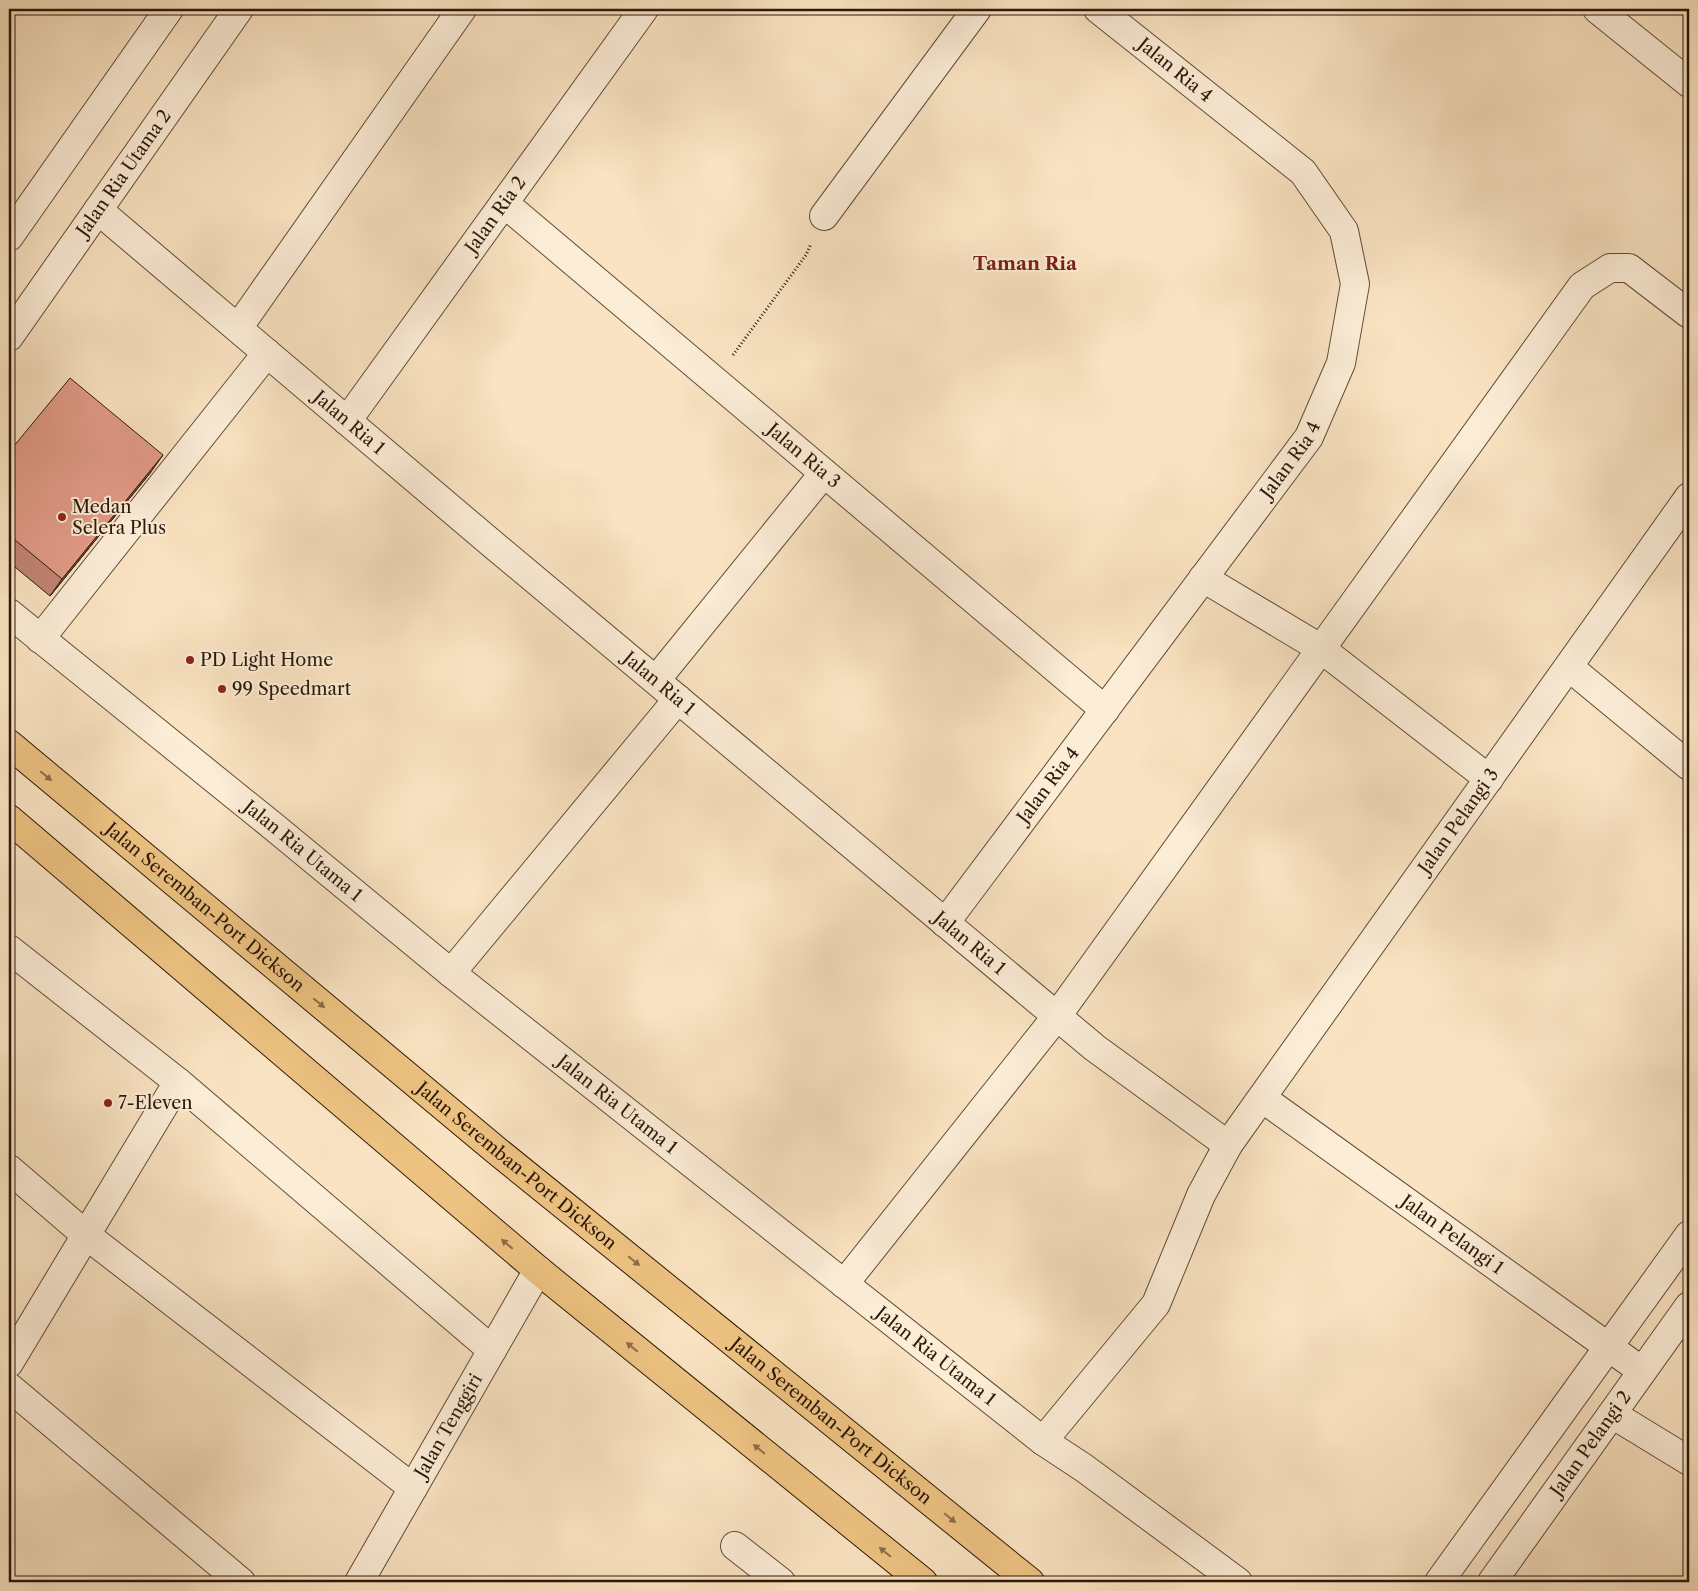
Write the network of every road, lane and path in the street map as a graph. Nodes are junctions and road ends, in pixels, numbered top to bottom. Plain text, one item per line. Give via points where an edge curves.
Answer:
1 (169, 9) edge
2 (239, 9) edge
3 (462, 9) edge
4 (644, 9) edge
5 (977, 9) edge
6 (1098, 9) edge
7 (1597, 9) edge
8 (1689, 83) edge
9 (504, 204) junction
10 (98, 210) junction
11 (824, 216) joint
12 (9, 238) edge
13 (1689, 314) edge
14 (238, 328) junction
15 (9, 337) edge
16 (267, 353) junction
17 (714, 381) junction
18 (347, 421) junction
19 (824, 474) junction
20 (1689, 497) edge
21 (1204, 578) junction
22 (9, 613) edge
23 (40, 639) junction
24 (1320, 648) junction
25 (1569, 667) junction
26 (656, 680) junction
27 (678, 699) junction
28 (1105, 710) junction
29 (9, 744) edge
30 (1689, 766) edge
31 (1489, 778) junction
32 (9, 819) edge
33 (945, 923) junction
34 (9, 949) edge
35 (451, 973) junction
36 (1057, 1016) junction
37 (178, 1082) junction
38 (1262, 1098) junction
39 (1228, 1145) junction
40 (9, 1169) edge
41 (86, 1235) junction
42 (1689, 1235) edge
43 (538, 1270) junction
44 (844, 1284) junction
45 (1689, 1306) edge
46 (1608, 1346) junction
47 (492, 1350) junction
48 (9, 1363) edge
49 (1642, 1371) junction
50 (9, 1388) edge
51 (1612, 1414) junction
52 (1043, 1441) junction
53 (1689, 1461) edge
54 (413, 1488) junction
55 (735, 1546) dead end
56 (241, 1582) edge
57 (359, 1582) edge
58 (782, 1582) edge
59 (923, 1582) edge
60 (1030, 1582) edge
61 (1238, 1582) edge
62 (1439, 1582) edge
63 (1492, 1582) edge

1 - 12 street
2 - 10 street, Jalan Ria Utama 2
3 - 14 street
4 - 9 street, Jalan Ria 2
5 - 11 street
6 - 21 street, Jalan Ria 4 via 1303,172 1344,231 1355,284 1341,363 1309,437
7 - 8 street
9 - 17 street, Jalan Ria 3
9 - 18 street, Jalan Ria 2
10 - 14 street, Jalan Ria 1
10 - 15 street, Jalan Ria Utama 2
11 - 17 path via 806,256
13 - 24 street via 1629,268 1610,268 1582,286
14 - 16 street, Jalan Ria 1
16 - 18 street, Jalan Ria 1
16 - 23 street
17 - 19 street, Jalan Ria 3
18 - 26 street, Jalan Ria 1
19 - 26 street
19 - 28 street, Jalan Ria 3
20 - 25 street, Jalan Pelangi 3
21 - 24 street
21 - 28 street, Jalan Ria 4
22 - 23 street, Jalan Ria Utama 1
23 - 35 street, Jalan Ria Utama 1
24 - 31 street
24 - 36 street
25 - 30 street
25 - 31 street, Jalan Pelangi 3
26 - 27 street, Jalan Ria 1
27 - 33 street, Jalan Ria 1
27 - 35 street
28 - 33 street, Jalan Ria 4
29 -> 60 highway, Jalan Seremban-Port Dickson via 490,1145
31 - 38 street, Jalan Pelangi 3
43 -> 32 highway
33 - 36 street, Jalan Ria 1
34 - 37 street
35 - 44 street, Jalan Ria Utama 1
36 - 39 street, Jalan Ria 1 via 1095,1048
36 - 44 street
37 - 41 street
37 - 47 street
38 - 39 street, Jalan Pelangi 3
38 - 46 street, Jalan Pelangi 1
39 - 52 street, Jalan Pelangi 3 via 1201,1195 1156,1304
40 - 41 street
41 - 48 street
41 - 54 street
42 - 46 street
43 - 47 street, Jalan Tenggiri
59 -> 43 highway
44 - 52 street, Jalan Ria Utama 1
45 - 49 street, Jalan Pelangi 2
46 - 49 street, Jalan Pelangi 1
46 - 62 street
47 - 54 street, Jalan Tenggiri
49 - 51 street, Jalan Pelangi 2
50 - 56 street
51 - 53 street
51 - 63 street, Jalan Pelangi 2
52 - 61 street, Jalan Ria Utama 1
54 - 57 street, Jalan Tenggiri
55 - 58 street

